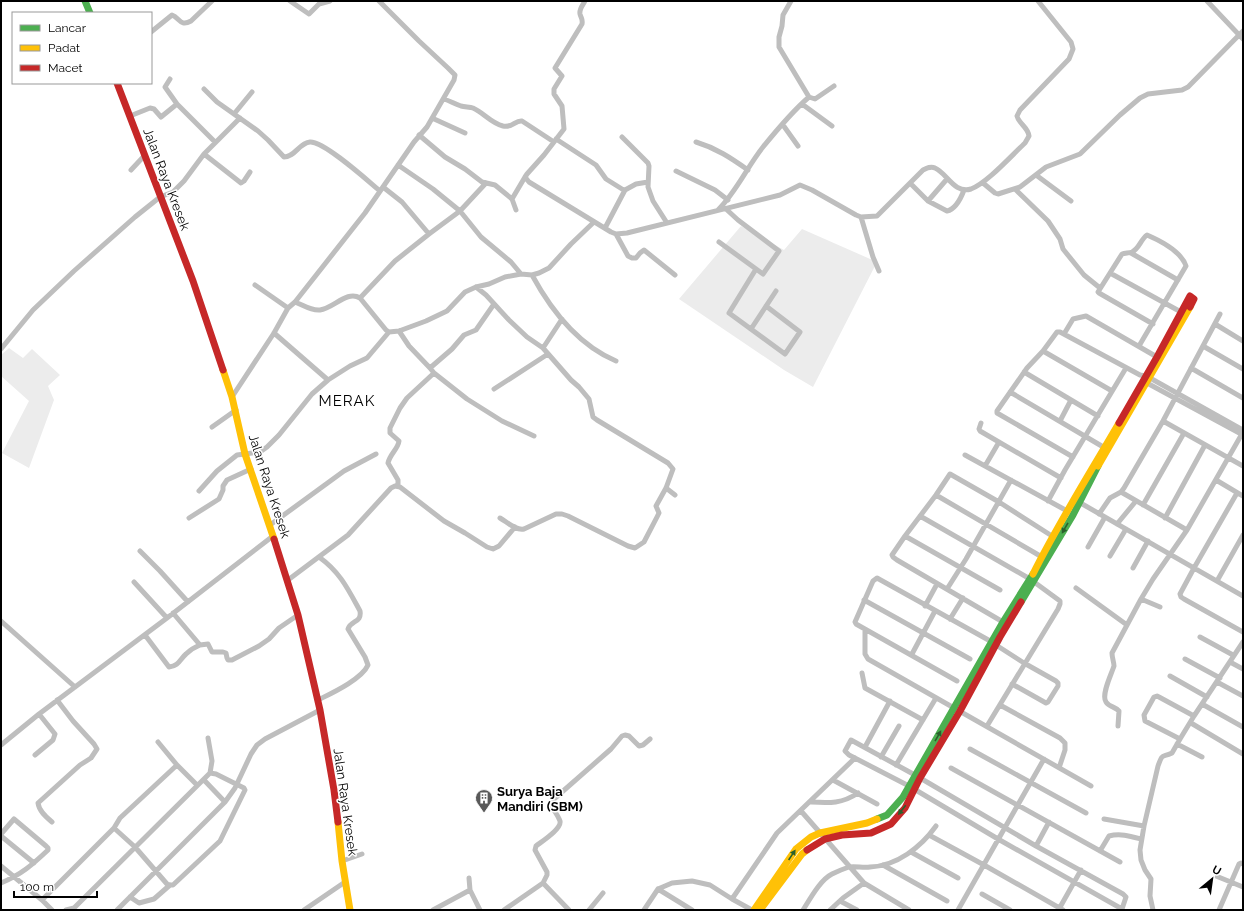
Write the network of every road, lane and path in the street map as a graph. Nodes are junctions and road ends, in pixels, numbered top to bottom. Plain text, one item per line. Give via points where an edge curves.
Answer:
1 (85, 1) edge
2 (212, 1) edge
3 (290, 1) edge
4 (330, 1) edge
5 (379, 1) edge
6 (586, 1) edge
7 (791, 1) edge
8 (1038, 1) edge
9 (1207, 1) edge
10 (90, 12) edge
11 (152, 31) edge
12 (1243, 31) edge
13 (1239, 35) junction
14 (1243, 39) edge
15 (170, 79) dead end
16 (117, 84) edge
17 (834, 86) dead end
18 (204, 89) dead end
19 (252, 92) dead end
20 (810, 97) junction
21 (444, 99) junction
22 (177, 104) junction
23 (802, 104) junction
24 (234, 114) junction
25 (130, 116) junction
26 (240, 118) junction
27 (432, 118) junction
28 (783, 125) junction
29 (832, 126) dead end
30 (465, 133) dead end
31 (420, 135) junction
32 (622, 137) dead end
33 (555, 140) junction
34 (215, 142) junction
35 (696, 142) dead end
36 (798, 146) dead end
37 (204, 154) junction
38 (145, 155) junction
39 (398, 165) junction
40 (131, 170) dead end
41 (748, 170) junction
42 (676, 171) dead end
43 (250, 172) dead end
44 (1036, 175) junction
45 (525, 178) junction
46 (948, 179) junction
47 (648, 182) junction
48 (486, 183) junction
49 (910, 183) junction
50 (983, 183) junction
51 (381, 189) junction
52 (1015, 189) junction
53 (625, 190) junction
54 (964, 190) junction
55 (160, 198) junction
56 (512, 198) junction
57 (728, 200) junction
58 (928, 201) junction
59 (1071, 202) dead end
60 (726, 209) junction
61 (516, 210) dead end
62 (718, 210) junction
63 (460, 211) junction
64 (861, 217) junction
65 (594, 222) junction
66 (667, 223) junction
67 (605, 228) junction
68 (429, 234) junction
69 (616, 234) junction
70 (719, 242) dead end
71 (1131, 253) junction
72 (756, 269) junction
73 (879, 271) dead end
74 (1110, 273) junction
75 (521, 274) junction
76 (532, 275) junction
77 (675, 275) dead end
78 (1178, 280) junction
79 (255, 285) dead end
80 (476, 287) junction
81 (1100, 288) junction
82 (776, 291) dead end
83 (360, 298) junction
84 (296, 302) junction
85 (1165, 303) junction
86 (494, 304) junction
87 (766, 306) junction
88 (288, 308) junction
89 (1181, 312) junction
90 (1220, 314) dead end
91 (562, 319) junction
92 (1153, 324) junction
93 (1215, 324) junction
94 (752, 329) junction
95 (399, 331) junction
96 (389, 332) junction
97 (274, 333) junction
98 (1064, 334) junction
99 (1243, 341) edge
100 (1139, 346) junction
101 (1203, 346) junction
102 (543, 348) junction
103 (1, 349) edge
104 (1043, 351) junction
105 (548, 354) junction
106 (1157, 357) junction
107 (616, 361) dead end
108 (430, 368) junction
109 (1126, 368) junction
110 (1191, 368) junction
111 (1243, 369) edge
112 (1024, 372) junction
113 (434, 373) junction
114 (1145, 378) junction
115 (328, 380) junction
116 (494, 388) dead end
117 (1112, 391) junction
118 (1010, 392) junction
119 (1177, 395) junction
120 (232, 397) junction
121 (1243, 398) edge
122 (1071, 400) junction
123 (236, 410) junction
124 (1098, 416) junction
125 (1060, 421) junction
126 (1163, 421) junction
127 (981, 423) dead end
128 (212, 427) dead end
129 (1184, 433) junction
130 (1243, 433) edge
131 (534, 436) dead end
132 (1085, 436) junction
133 (999, 442) junction
134 (1205, 445) junction
135 (1106, 449) junction
136 (245, 454) junction
137 (376, 454) dead end
138 (965, 455) dead end
139 (1073, 457) junction
140 (1228, 458) junction
141 (985, 466) junction
142 (1243, 466) edge
143 (251, 469) junction
144 (1061, 478) junction
145 (1011, 480) junction
146 (1216, 480) junction
147 (398, 486) junction
148 (666, 488) junction
149 (199, 491) dead end
150 (1121, 492) junction
151 (1237, 493) junction
152 (675, 495) dead end
153 (936, 495) junction
154 (1243, 496) edge
155 (1048, 501) junction
156 (1077, 501) junction
157 (1136, 501) junction
158 (998, 502) junction
159 (1143, 505) junction
160 (1070, 513) junction
161 (1099, 514) junction
162 (920, 516) junction
163 (1105, 517) junction
164 (189, 518) dead end
165 (500, 518) dead end
166 (1165, 518) junction
167 (986, 524) junction
168 (1117, 524) junction
169 (270, 525) junction
170 (515, 527) junction
171 (1126, 529) junction
172 (1187, 530) junction
173 (1243, 535) edge
174 (273, 536) junction
175 (905, 536) junction
176 (1052, 536) junction
177 (1148, 541) junction
178 (974, 546) junction
179 (1088, 548) dead end
180 (140, 551) dead end
181 (1171, 555) junction
182 (1042, 556) junction
183 (1110, 556) dead end
184 (319, 557) junction
185 (960, 568) junction
186 (1133, 568) dead end
187 (1194, 568) junction
188 (288, 580) junction
189 (1032, 581) junction
190 (1216, 581) junction
191 (134, 582) dead end
192 (937, 584) junction
193 (1076, 588) dead end
194 (1243, 588) edge
195 (947, 589) junction
196 (1000, 590) dead end
197 (1241, 595) edge
198 (963, 598) junction
199 (1141, 599) junction
200 (864, 600) junction
201 (188, 602) junction
202 (925, 606) junction
203 (1160, 608) dead end
204 (935, 611) junction
205 (173, 613) junction
206 (298, 616) junction
207 (167, 618) junction
208 (950, 619) junction
209 (1, 620) edge
210 (1003, 622) junction
211 (1127, 625) junction
212 (864, 629) junction
213 (922, 632) junction
214 (1243, 632) edge
215 (145, 635) junction
216 (1200, 637) dead end
217 (1243, 642) edge
218 (994, 644) junction
219 (200, 645) junction
220 (912, 654) junction
221 (1233, 656) junction
222 (970, 659) dead end
223 (1186, 660) dead end
224 (1230, 662) junction
225 (1024, 664) junction
226 (1243, 669) edge
227 (862, 673) dead end
228 (1170, 676) dead end
229 (1218, 680) junction
230 (957, 681) dead end
231 (1012, 684) junction
232 (75, 687) junction
233 (1243, 696) edge
234 (1207, 697) junction
235 (936, 698) junction
236 (57, 700) junction
237 (318, 700) junction
238 (890, 701) junction
239 (1202, 704) junction
240 (1000, 705) junction
241 (320, 710) junction
242 (957, 710) junction
243 (39, 714) junction
244 (1194, 716) junction
245 (923, 720) junction
246 (1191, 723) junction
247 (899, 726) dead end
248 (987, 726) junction
249 (1118, 726) dead end
250 (1243, 727) edge
251 (208, 738) dead end
252 (650, 739) dead end
253 (1180, 739) junction
254 (158, 742) dead end
255 (1177, 744) junction
256 (1, 745) edge
257 (865, 747) junction
258 (970, 749) dead end
259 (1243, 754) edge
260 (35, 755) dead end
261 (881, 757) junction
262 (1202, 757) dead end
263 (855, 758) junction
264 (1044, 759) junction
265 (177, 765) junction
266 (896, 765) junction
267 (951, 768) dead end
268 (1059, 768) junction
269 (210, 773) junction
270 (918, 776) junction
271 (204, 780) junction
272 (833, 780) junction
273 (1031, 782) junction
274 (236, 784) junction
275 (197, 785) junction
276 (1091, 786) dead end
277 (911, 788) junction
278 (858, 794) junction
279 (225, 802) junction
280 (810, 802) junction
281 (877, 804) dead end
282 (1018, 804) junction
283 (801, 811) junction
284 (1086, 813) dead end
285 (1104, 819) dead end
286 (52, 822) dead end
287 (1049, 822) junction
288 (936, 826) dead end
289 (1144, 826) junction
290 (1005, 827) junction
291 (114, 828) junction
292 (820, 833) junction
293 (1, 835) edge
294 (929, 835) junction
295 (825, 839) junction
296 (998, 839) junction
297 (1141, 839) junction
298 (1036, 846) junction
299 (135, 847) junction
300 (1100, 851) junction
301 (911, 852) junction
302 (362, 854) dead end
303 (342, 861) junction
304 (1120, 862) dead end
305 (34, 863) junction
306 (883, 864) junction
307 (1243, 864) edge
308 (984, 865) junction
309 (1, 866) edge
310 (849, 867) junction
311 (1081, 870) junction
312 (156, 871) junction
313 (1216, 876) dead end
314 (15, 877) junction
315 (469, 878) dead end
316 (958, 878) dead end
317 (345, 882) junction
318 (1074, 882) junction
319 (1231, 882) junction
320 (1, 883) edge
321 (543, 883) junction
322 (864, 883) junction
323 (170, 885) junction
324 (1243, 887) edge
325 (658, 889) junction
326 (470, 890) junction
327 (603, 892) dead end
328 (982, 894) dead end
329 (130, 897) junction
330 (732, 899) junction
331 (42, 900) junction
332 (840, 901) junction
333 (947, 901) dead end
334 (73, 909) edge
335 (1060, 909) edge
336 (52, 910) edge
337 (66, 910) edge
338 (117, 910) edge
339 (304, 910) edge
340 (350, 910) edge
341 (433, 910) edge
342 (480, 910) edge
343 (504, 910) edge
344 (569, 910) edge
345 (589, 910) edge
346 (644, 910) edge
347 (692, 910) edge
348 (753, 910) edge
349 (760, 910) edge
350 (803, 910) edge
351 (830, 910) edge
352 (857, 910) edge
353 (909, 910) edge
354 (958, 910) edge
355 (1010, 910) edge
356 (1153, 910) edge
357 (1220, 910) edge

1 - 10 street
2 - 11 street via 191,21 184,24 172,15
3 - 4 street via 309,14 319,4
5 - 21 street via 455,75
6 - 33 street via 580,10 582,24 555,68 562,76 554,89 554,94 562,106 564,126
7 - 20 street via 783,15 779,47
8 - 50 street via 1071,42 1073,49 1069,59 1020,110 1018,120 1029,131 1025,143
9 - 13 street
12 - 13 street
13 - 14 street
13 - 44 street via 1188,87 1148,94 1140,98 1080,154 1046,167
15 - 22 street via 165,87
16 - 25 street, Jalan Raya Kresek
17 - 20 street via 815,99
18 - 24 street
19 - 24 street
20 - 23 street
21 - 27 street
21 - 33 street via 472,108 503,126 522,120
22 - 25 street via 161,117 150,108
22 - 34 street
23 - 28 street
23 - 29 street
24 - 26 street
25 - 38 street, Jalan Raya Kresek
26 - 34 street
26 - 51 street via 268,140 284,157 292,155 302,145 316,143 338,156
27 - 30 street
27 - 31 street
28 - 36 street
28 - 41 street via 763,147
31 - 39 street
31 - 48 street via 445,157
32 - 47 street via 648,163
33 - 45 street
33 - 53 street via 596,165 606,178
34 - 37 street
35 - 41 street via 710,146
37 - 43 street via 241,182
37 - 55 street via 173,192
38 - 40 street
38 - 55 street, Jalan Raya Kresek
39 - 51 street
39 - 63 street
41 - 57 street
42 - 57 street via 715,190
44 - 52 street
44 - 59 street
45 - 56 street
45 - 65 street
46 - 49 street via 936,168 929,167
46 - 54 street
46 - 58 street
47 - 53 street via 636,184
47 - 66 street via 653,201
48 - 56 street via 495,185
48 - 63 street
49 - 58 street
49 - 64 street via 877,216
50 - 52 street via 998,194
50 - 54 street
51 - 68 street via 402,202
51 - 84 street
52 - 81 street via 1048,221 1063,248 1084,275
53 - 67 street
54 - 58 street via 951,210 944,210
55 - 103 street via 135,217 41,302
55 - 120 street, Jalan Raya Kresek via 193,281
56 - 61 street
57 - 62 street
60 - 62 street
60 - 64 street via 780,195 800,185
60 - 72 street via 779,251 763,274
62 - 66 street
63 - 68 street
63 - 75 street via 481,237 511,262
64 - 73 street
65 - 67 street
65 - 76 street via 548,268
66 - 69 street
67 - 69 street
68 - 83 street via 395,261
69 - 77 street via 628,256 636,258 644,250
70 - 72 street
71 - 74 street via 1122,254
71 - 78 street
71 - 78 street via 1147,235 1168,246 1181,257 1186,266
72 - 94 street via 729,313
74 - 81 street
74 - 85 street
75 - 76 street
75 - 80 street
76 - 91 street
78 - 85 street
79 - 88 street
80 - 86 street
80 - 95 street via 465,292 447,311
81 - 92 street via 1099,293
82 - 87 street
83 - 84 street via 356,295 348,296 318,310
83 - 96 street
84 - 88 street
85 - 89 street
85 - 92 street
86 - 102 street via 527,337
86 - 108 street via 476,330 464,335
87 - 94 street
87 - 94 street via 800,332 785,354
88 - 97 street
89 - 106 street
89 - 114 street via 1192,296 1194,299 1185,316
90 - 93 street
91 - 102 street
91 - 107 street via 593,349
92 - 100 street
93 - 99 street
93 - 101 street
95 - 96 street
95 - 108 street
96 - 115 street via 367,358
97 - 115 street
97 - 120 street
98 - 100 street via 1073,319 1086,316
98 - 104 street via 1057,332
98 - 109 street
100 - 106 street
101 - 110 street
101 - 111 street
102 - 105 street
104 - 112 street
104 - 117 street
105 - 116 street
105 - 148 street via 589,399 597,420 671,466 673,469
106 - 114 street
108 - 113 street
109 - 114 street
109 - 117 street
110 - 119 street
110 - 121 street
112 - 118 street
112 - 122 street
113 - 131 street via 467,399 502,421
113 - 147 street via 407,398 390,428 390,433 399,441 388,463 398,480
114 - 119 street
114 - 135 street
115 - 136 street via 312,394 267,447 260,452
117 - 124 street
118 - 125 street
118 - 139 street via 998,407 997,413
119 - 126 street
119 - 130 street
120 - 123 street, Jalan Raya Kresek
122 - 124 street
122 - 125 street
123 - 128 street
123 - 136 street, Jalan Raya Kresek
124 - 132 street
125 - 132 street
126 - 129 street
126 - 150 street
127 - 133 street via 980,431
129 - 134 street
129 - 159 street
130 - 140 street
132 - 135 street
132 - 139 street
133 - 141 street
133 - 144 street
134 - 140 street
134 - 166 street
135 - 156 street
136 - 143 street, Jalan Raya Kresek
136 - 149 street via 233,458
137 - 169 street via 344,470
138 - 141 street
139 - 144 street
140 - 142 street
140 - 146 street
141 - 145 street
143 - 164 street via 227,480 219,499
143 - 169 street, Jalan Raya Kresek
144 - 155 street
145 - 155 street
145 - 158 street
146 - 151 street
146 - 172 street
147 - 170 street via 444,521 492,549 499,546
147 - 184 street via 390,488 348,535
148 - 152 street
148 - 170 street via 656,506 659,513 657,517 644,542 635,548 562,514 556,514 524,530
150 - 157 street
150 - 161 street via 1110,498
151 - 154 street
151 - 187 street
153 - 158 street via 950,474
153 - 162 street
153 - 167 street
155 - 160 street
156 - 160 street
156 - 161 street
157 - 159 street
157 - 168 street
158 - 167 street
158 - 176 street
159 - 166 street
160 - 176 street
160 -> 189 street
161 - 163 street
162 - 175 street
162 - 178 street
163 - 168 street
163 - 179 street
165 - 170 street
166 - 172 street
167 - 178 street
167 - 182 street
168 - 171 street
169 - 174 street, Jalan Raya Kresek
171 - 177 street
171 - 183 street
172 - 181 street
173 - 190 street
174 - 188 street, Jalan Raya Kresek
174 - 201 street
175 - 185 street
175 - 192 street via 893,557
176 - 182 street
177 - 181 street
177 - 186 street
178 - 185 street
178 - 189 street
180 - 201 street
181 - 187 street
181 - 199 street
182 - 189 street
184 - 188 street
184 - 237 street via 332,566 360,611 359,619 348,629 368,665 352,681
185 - 195 street
185 - 196 street
187 - 190 street
187 - 214 street via 1181,591 1181,597
188 - 206 street, Jalan Raya Kresek
189 - 210 street
189 - 218 street
189 - 225 street via 1058,598 1060,604
190 - 197 street
191 - 207 street
192 - 195 street
192 - 202 street
193 - 211 street
194 - 197 street
195 - 198 street
198 - 208 street
198 - 210 street
199 - 203 street
199 - 211 street
200 - 202 street via 877,578
200 - 212 street via 855,622
200 - 213 street
201 - 205 street
202 - 204 street
204 - 208 street
204 - 213 street
205 - 207 street
205 - 219 street
206 - 219 street via 279,628 259,646 232,660 228,660 226,653 212,652 208,644
206 - 237 street, Jalan Raya Kresek
207 - 215 street
208 - 218 street
209 - 232 street
210 - 218 street
211 - 249 street via 1112,653 1114,666 1104,694 1107,704 1119,711
212 - 220 street
212 - 235 street via 865,654 868,659
213 - 220 street
213 - 222 street
215 - 219 street via 169,668
215 - 232 street
216 - 221 street
217 - 221 street
218 - 225 street
218 - 242 street
220 - 230 street
221 - 224 street
223 - 229 street
224 - 226 street
224 - 229 street
225 - 231 street
225 - 231 street via 1058,683 1058,686 1048,702 1043,702
227 - 238 street via 865,688
228 - 234 street
229 - 233 street
229 - 234 street
231 - 240 street
232 - 236 street
234 - 239 street
235 - 242 street
235 - 245 street
236 - 243 street
236 - 286 street via 96,749 92,757 38,804
237 - 241 street, Jalan Raya Kresek
238 - 245 street
238 - 257 street
239 - 244 street
239 - 250 street
240 - 248 street
240 - 268 street via 1065,743
241 - 274 street via 257,745
241 - 303 street, Jalan Raya Kresek
242 - 248 street
242 - 270 street
243 - 256 street
243 - 260 street via 55,734 55,738
244 - 246 street
244 - 253 street via 1159,697 1154,698 1144,715 1145,721
245 - 266 street
246 - 253 street
246 - 259 street
247 - 261 street
248 - 264 street
251 - 269 street via 212,761
252 - 321 street via 639,746 629,736 622,736 608,752 554,799 551,804 560,825 536,846 535,850 547,872
253 - 255 street
254 - 265 street
255 - 262 street
255 - 289 street via 1170,755 1165,754 1160,760
257 - 261 street
257 - 263 street via 851,740 845,751
258 - 273 street
261 - 266 street
263 - 272 street
263 - 277 street
264 - 268 street
264 - 273 street
265 - 275 street
265 - 291 street via 120,818
266 - 270 street
267 - 282 street
268 - 276 street
269 - 271 street
269 - 274 street
270 - 277 street
270 - 290 street
271 - 275 street
271 - 279 street
272 - 278 street
272 - 280 street
273 - 282 street
273 - 284 street
274 - 279 street
274 - 323 street via 245,790 220,841
275 - 299 street
277 - 292 street via 887,815 866,823
277 -> 295 street via 905,808 890,824 871,834 842,835
277 - 296 street
278 - 280 street via 848,800 830,803
278 - 281 street
279 - 312 street
280 - 283 street
282 - 287 street
282 - 290 street
283 - 292 street
283 - 330 street via 777,833
285 - 289 street
287 - 298 street
287 - 300 street
288 - 294 street
289 - 297 street
290 - 296 street
290 - 298 street
291 - 299 street
291 - 331 street
292 - 295 street
348 -> 292 street via 796,849
293 - 305 street
293 - 305 street via 14,819 46,846 48,850
294 - 301 street
294 - 308 street
295 - 310 street
295 - 349 street via 802,854
296 - 308 street
296 - 318 street
297 - 300 street via 1122,834 1111,835
297 - 356 street via 1141,860 1151,879 1150,896
298 - 311 street
299 - 312 street
299 - 334 street
300 - 304 street
301 - 306 street
301 - 316 street
302 - 303 street
303 - 317 street, Jalan Raya Kresek
305 - 314 street
306 - 310 street via 872,867
306 - 333 street
307 - 319 street via 1239,864
308 - 335 street
308 - 354 street
309 - 314 street
310 - 322 street
310 - 350 street via 830,875
311 - 318 street
311 - 318 street via 1126,897 1122,909
312 - 323 street
312 - 329 street
313 - 319 street
314 - 320 street
314 - 331 street
315 - 326 street
317 - 339 street
317 - 340 street, Jalan Raya Kresek
318 - 335 street
319 - 324 street
319 - 357 street
321 - 343 street
321 - 344 street
322 - 332 street
322 - 353 street
323 - 329 street via 154,899 139,903
325 - 330 street via 672,883 692,881 710,885
325 - 346 street
325 - 347 street
326 - 341 street
326 - 342 street
327 - 345 street
328 - 355 street
329 - 338 street
330 - 348 street
331 - 336 street
332 - 351 street
332 - 352 street
334 - 337 street

